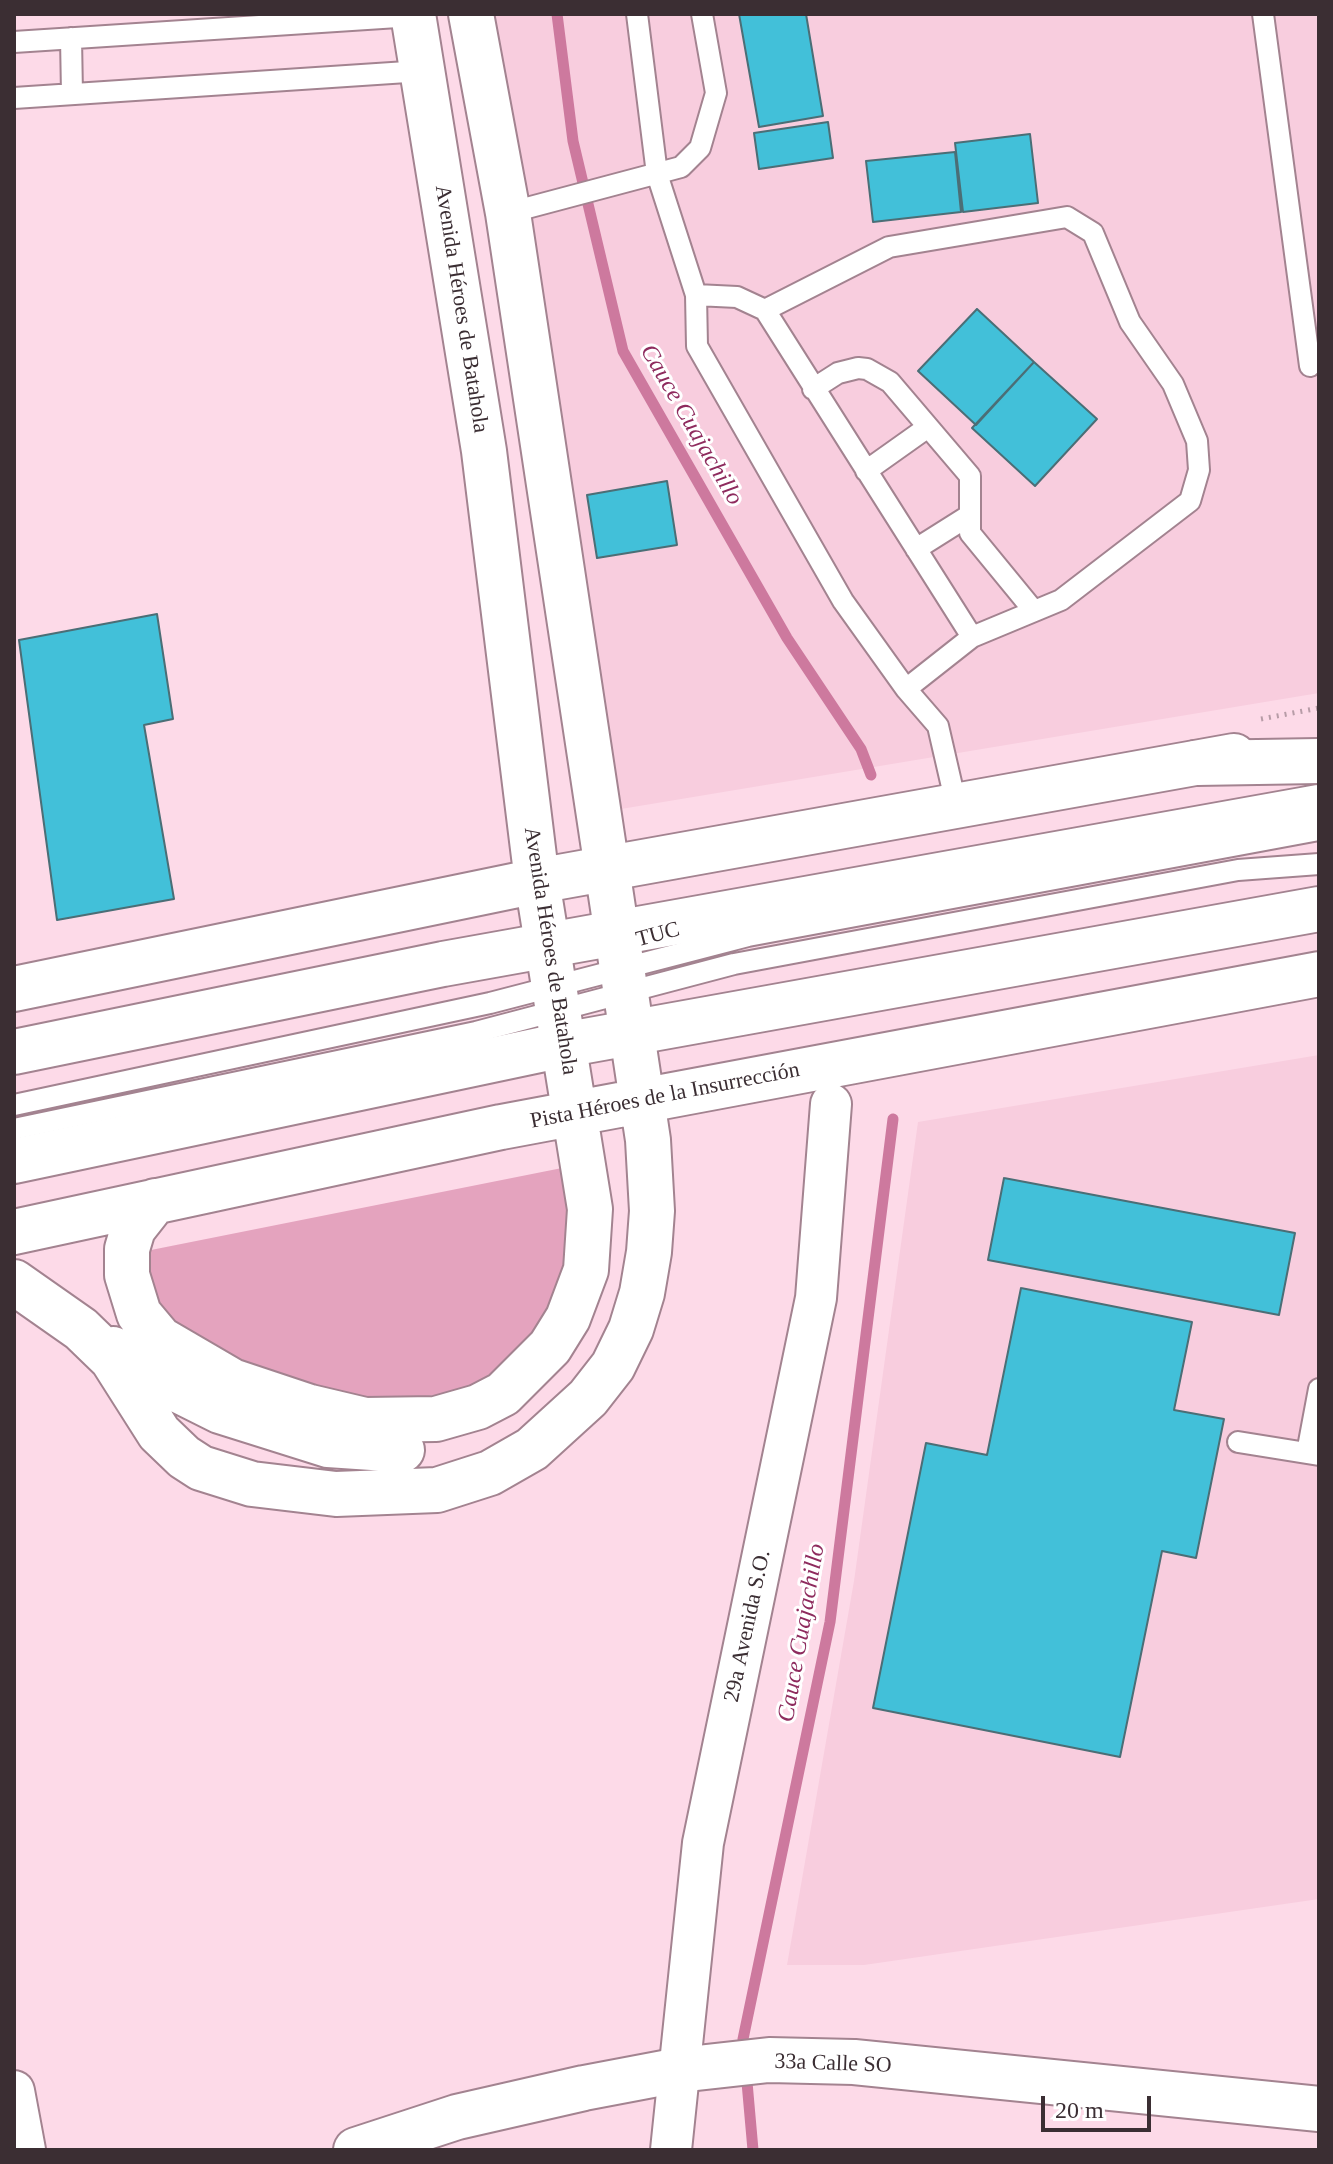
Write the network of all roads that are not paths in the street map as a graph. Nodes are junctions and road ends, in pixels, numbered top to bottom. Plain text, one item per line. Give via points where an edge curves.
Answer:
1 (471, 14) edge
2 (637, 14) edge
3 (702, 14) edge
4 (1263, 14) edge
5 (413, 15) edge
6 (71, 38) junction
7 (14, 42) edge
8 (422, 71) junction
9 (72, 94) junction
10 (14, 98) edge
11 (657, 174) junction
12 (508, 213) junction
13 (449, 227) junction
14 (696, 295) junction
15 (765, 310) junction
16 (1310, 366) dead end
17 (813, 389) junction
18 (928, 427) junction
19 (866, 471) junction
20 (970, 515) junction
21 (916, 549) junction
22 (1034, 611) junction
23 (972, 637) junction
24 (906, 689) junction
25 (1319, 742) edge
26 (1319, 761) edge
27 (1196, 763) junction
28 (956, 804) junction
29 (1319, 807) edge
30 (1319, 830) edge
31 (602, 853) junction
32 (1319, 864) edge
33 (537, 881) junction
34 (1319, 909) edge
35 (1319, 917) edge
36 (1228, 924) junction
37 (1319, 974) edge
38 (14, 989) edge
39 (587, 990) junction
40 (14, 1052) edge
41 (831, 1104) dead end
42 (14, 1105) edge
43 (607, 1107) junction
44 (14, 1129) edge
45 (14, 1161) edge
46 (155, 1201) junction
47 (14, 1232) edge
48 (18, 1290) edge
49 (81, 1329) junction
50 (219, 1374) junction
51 (173, 1387) junction
52 (1319, 1389) edge
53 (1238, 1442) dead end
54 (166, 1443) junction
55 (1313, 1454) edge
56 (692, 2068) junction
57 (14, 2091) edge
58 (1319, 2109) edge
59 (25, 2150) edge
60 (356, 2150) edge
61 (671, 2150) edge

1 - 12 main road, Avenida Héroes de Batahola
2 - 11 lane
3 - 11 lane via 716,93 708,129 700,148 681,167
4 - 16 lane
5 - 6 lane
5 - 8 main road, Avenida Héroes de Batahola
6 - 7 lane
6 - 9 lane
8 - 9 lane
8 - 13 main road, Avenida Héroes de Batahola
9 - 10 lane
11 - 12 lane
11 - 14 lane
12 - 13 main road
12 - 31 main road, Avenida Héroes de Batahola
13 - 33 main road, Avenida Héroes de Batahola via 484,451
14 - 15 lane via 737,297
14 - 24 lane via 697,346 843,601
15 - 17 lane
15 - 22 lane via 889,247 1067,217 1093,233 1130,322 1173,384 1197,441 1199,470 1190,501 1061,600
17 - 18 lane via 838,373 867,369 890,382
17 - 19 lane
18 - 19 lane
18 - 20 lane via 970,476
19 - 21 lane
20 - 21 lane
20 - 22 lane via 970,533
21 - 23 lane
22 - 23 lane
23 - 24 lane
24 - 28 lane via 938,726
25 - 27 main road
26 - 27 main road
27 - 28 main road
28 - 31 main road
29 - 39 main road
30 - 39 lane, TUC via 748,936
31 - 33 main road
31 - 39 main road, Avenida Héroes de Batahola
32 - 39 lane, TUC via 1238,870
33 - 38 main road
33 - 39 main road, Avenida Héroes de Batahola
34 - 36 main road
35 - 36 main road
36 - 39 main road
37 - 43 main road, Pista Héroes de la Insurrección
39 - 40 main road
39 - 42 lane, TUC
39 - 43 main road, Avenida Héroes de Batahola
39 - 43 main road, Avenida Héroes de Batahola
39 - 44 lane, TUC via 476,1032
39 - 45 main road
41 - 56 street, 29a Avenida S.O. via 816,1298 703,1843
43 - 46 main road, Pista Héroes de la Insurrección
43 - 50 main road, Avenida Héroes de Batahola via 582,1286 550,1347 503,1394 436,1419 365,1420 310,1407
43 - 51 main road via 617,1206 614,1268 605,1299 587,1342 558,1381 507,1423 432,1449 378,1451 283,1433 220,1411
43 - 54 main road, Avenida Héroes de Batahola via 652,1211 638,1305 613,1366 564,1422 532,1449 463,1483 370,1495 252,1484 201,1468
46 - 47 main road, Pista Héroes de la Insurrección
46 - 50 main road, Avenida Héroes de Batahola via 133,1229 127,1249 127,1275 139,1314 160,1339
48 - 49 main road, Avenida Héroes de Batahola
49 - 51 main road
49 - 54 main road, Avenida Héroes de Batahola via 130,1382
50 - 51 main road via 185,1374
51 - 54 main road
52 - 55 lane
53 - 55 lane
56 - 58 main road, 33a Calle SO via 769,2060 854,2062
56 - 60 main road, 33a Calle SO via 457,2117
56 - 61 street, 29a Avenida S.O.
57 - 59 street

